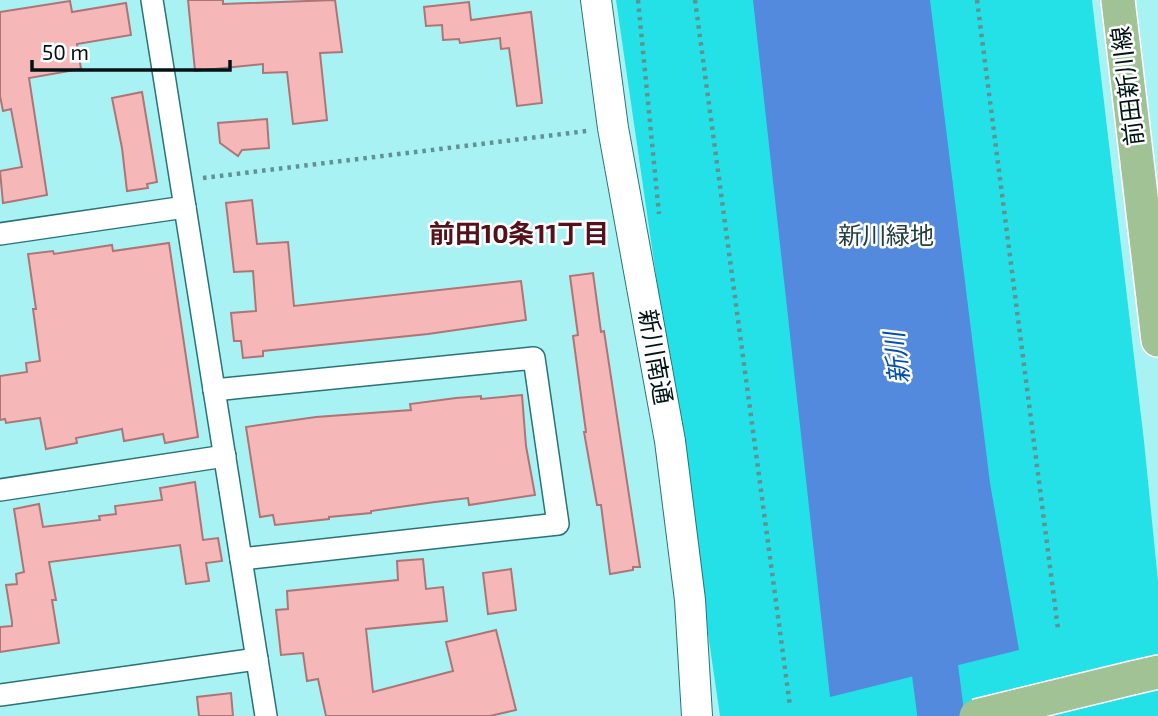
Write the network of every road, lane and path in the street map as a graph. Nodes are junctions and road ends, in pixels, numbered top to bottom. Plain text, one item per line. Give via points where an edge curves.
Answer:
1 (152, 0) edge
2 (596, 0) edge
3 (695, 0) edge
4 (977, 0) edge
5 (1118, 0) edge
6 (613, 128) junction
7 (181, 181) junction
8 (185, 207) junction
9 (0, 234) edge
10 (1158, 340) edge
11 (214, 390) junction
12 (225, 456) junction
13 (0, 490) edge
14 (241, 559) junction
15 (1058, 629) dead end
16 (257, 659) junction
17 (1145, 675) edge
18 (0, 695) edge
19 (790, 706) dead end
20 (266, 716) edge
21 (697, 716) edge
22 (976, 716) edge

1 - 7 street
2 - 6 street, 新川南通
3 - 19 path
4 - 15 path
5 - 10 main road, 前田新川線
6 - 7 path
6 - 21 street, 新川南通 via 670,441 690,600
7 - 8 street
8 - 9 street
8 - 11 street
11 - 12 street
11 - 14 street via 534,358 558,524
12 - 13 street
12 - 14 street
14 - 16 street
16 - 18 street
16 - 20 street
17 - 22 main road, bridge

